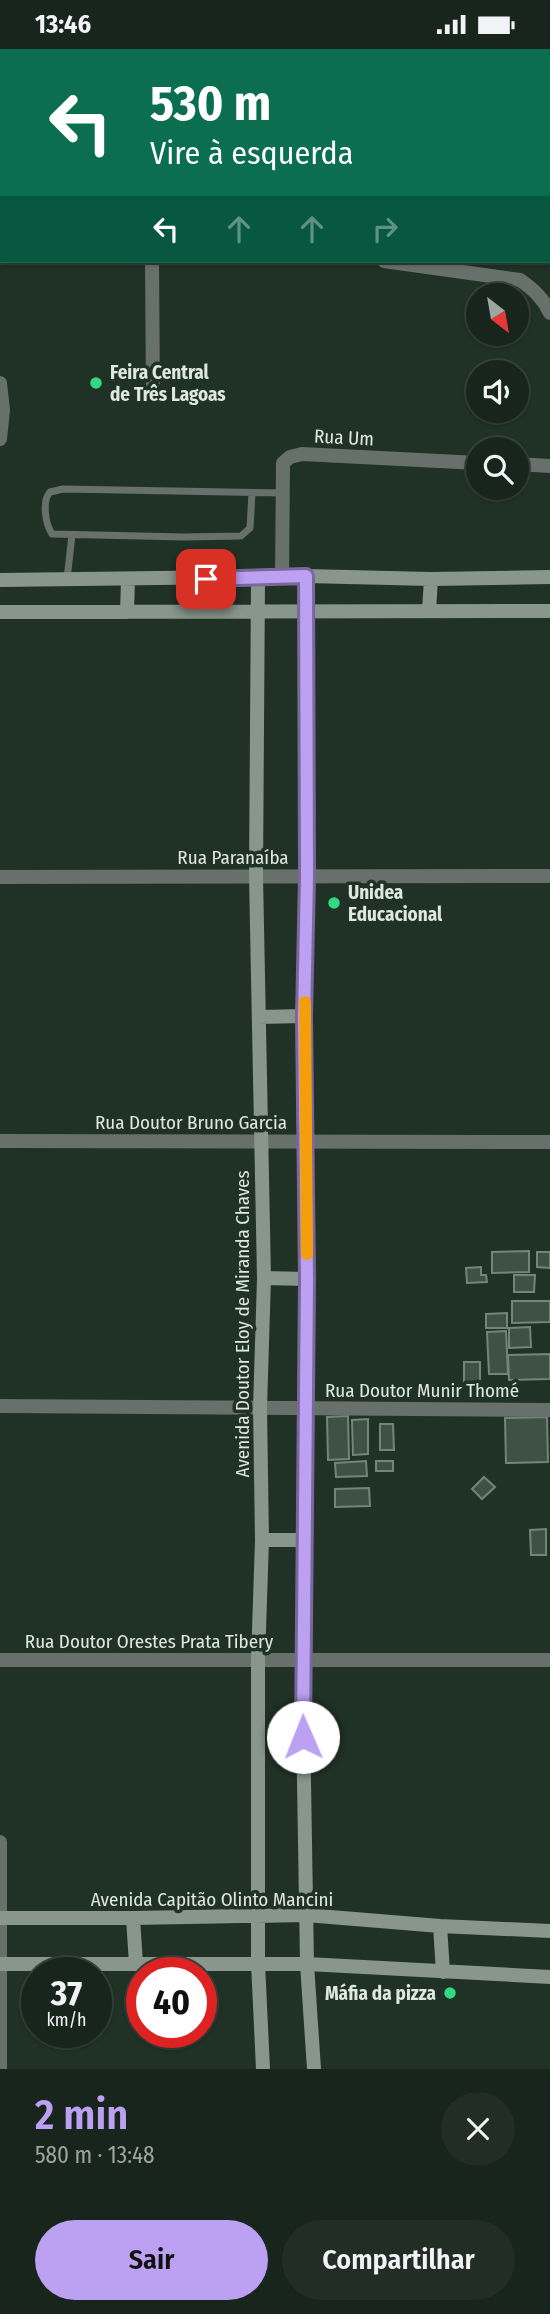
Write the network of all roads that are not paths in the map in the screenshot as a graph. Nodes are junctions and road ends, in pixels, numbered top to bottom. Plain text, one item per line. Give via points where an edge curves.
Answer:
1 (152, 263) edge
2 (399, 263) edge
3 (550, 313) edge
4 (0, 383) edge
5 (153, 394) dead end
6 (0, 439) edge
7 (466, 462) edge
8 (529, 465) edge
9 (550, 466) edge
10 (251, 493) junction
11 (283, 493) junction
12 (72, 535) junction
13 (306, 576) junction
14 (282, 577) junction
15 (550, 577) edge
16 (258, 578) junction
17 (67, 579) junction
18 (431, 579) junction
19 (0, 580) edge
20 (128, 580) junction
21 (429, 611) junction
22 (550, 611) edge
23 (127, 612) junction
24 (258, 612) junction
25 (306, 612) junction
26 (0, 613) edge
27 (256, 876) junction
28 (550, 876) edge
29 (0, 877) edge
30 (307, 877) junction
31 (304, 1016) junction
32 (259, 1017) junction
33 (0, 1141) edge
34 (262, 1141) junction
35 (307, 1141) junction
36 (550, 1142) edge
37 (264, 1278) junction
38 (307, 1279) junction
39 (0, 1406) edge
40 (260, 1408) junction
41 (306, 1408) junction
42 (550, 1409) edge
43 (262, 1540) junction
44 (306, 1540) junction
45 (0, 1660) edge
46 (258, 1660) junction
47 (302, 1660) junction
48 (550, 1660) edge
49 (0, 1842) edge
50 (259, 1915) junction
51 (306, 1915) junction
52 (0, 1918) edge
53 (133, 1918) junction
54 (440, 1926) junction
55 (550, 1931) edge
56 (136, 1957) edge
57 (217, 1963) edge
58 (258, 1963) junction
59 (0, 1964) edge
60 (126, 1964) edge
61 (307, 1964) junction
62 (443, 1972) junction
63 (550, 1977) edge
64 (0, 2069) edge
65 (263, 2069) edge
66 (314, 2069) edge

1 - 5 street
2 - 3 street via 520,279
4 - 6 street
7 - 11 street, Rua Um via 302,454 283,463
8 - 9 street
10 - 11 lane
10 - 12 lane via 250,528 241,536
10 - 12 lane via 151,489 50,492 45,501 48,530
11 - 14 street, Rua Um
12 - 17 lane
13 - 14 street
13 - 18 street
13 - 25 street
14 - 16 street
15 - 18 street
16 - 20 street
16 - 24 street, Avenida Doutor Eloy de Miranda Chaves
17 - 19 street
17 - 20 street
18 - 21 street
20 - 23 street
21 - 22 street
21 - 25 street
23 - 24 street
23 - 26 street
24 - 25 street
24 - 27 street, Avenida Doutor Eloy de Miranda Chaves
25 - 30 street
27 - 29 street, Rua Paranaíba
27 - 30 street, Rua Paranaíba
27 - 32 street, Avenida Doutor Eloy de Miranda Chaves
28 - 30 street, Rua Paranaíba
30 - 31 street
31 - 32 street
31 - 35 street
32 - 34 street, Avenida Doutor Eloy de Miranda Chaves
33 - 34 street, Rua Doutor Bruno Garcia
34 - 35 street, Rua Doutor Bruno Garcia
34 - 37 street, Avenida Doutor Eloy de Miranda Chaves
35 - 36 street, Rua Doutor Bruno Garcia
35 - 38 street
37 - 38 street
37 - 40 street, Avenida Doutor Eloy de Miranda Chaves
38 - 41 street
39 - 40 street, Rua Doutor Munir Thomé
40 - 41 street, Rua Doutor Munir Thomé
40 - 43 street, Avenida Doutor Eloy de Miranda Chaves
41 - 42 street, Rua Doutor Munir Thomé
41 - 44 street
43 - 44 street
43 - 46 street, Avenida Doutor Eloy de Miranda Chaves
44 - 47 street
45 - 46 street, Rua Doutor Orestes Prata Tibery
46 - 47 street, Rua Doutor Orestes Prata Tibery
46 - 50 street, Avenida Doutor Eloy de Miranda Chaves
47 - 48 street, Rua Doutor Orestes Prata Tibery
47 - 51 street
49 - 52 street
50 - 51 street, Avenida Capitão Olinto Mancini
50 - 53 street, Avenida Capitão Olinto Mancini
50 - 58 street, Avenida Doutor Eloy de Miranda Chaves
51 - 54 street, Avenida Capitão Olinto Mancini
51 - 61 street
52 - 53 street, Avenida Capitão Olinto Mancini
52 - 59 street
53 - 56 street
54 - 55 street, Avenida Capitão Olinto Mancini
54 - 62 street
57 - 58 street
58 - 61 street
58 - 65 street, Avenida Doutor Eloy de Miranda Chaves
59 - 60 street
59 - 64 street
61 - 62 street
61 - 66 street
62 - 63 street

